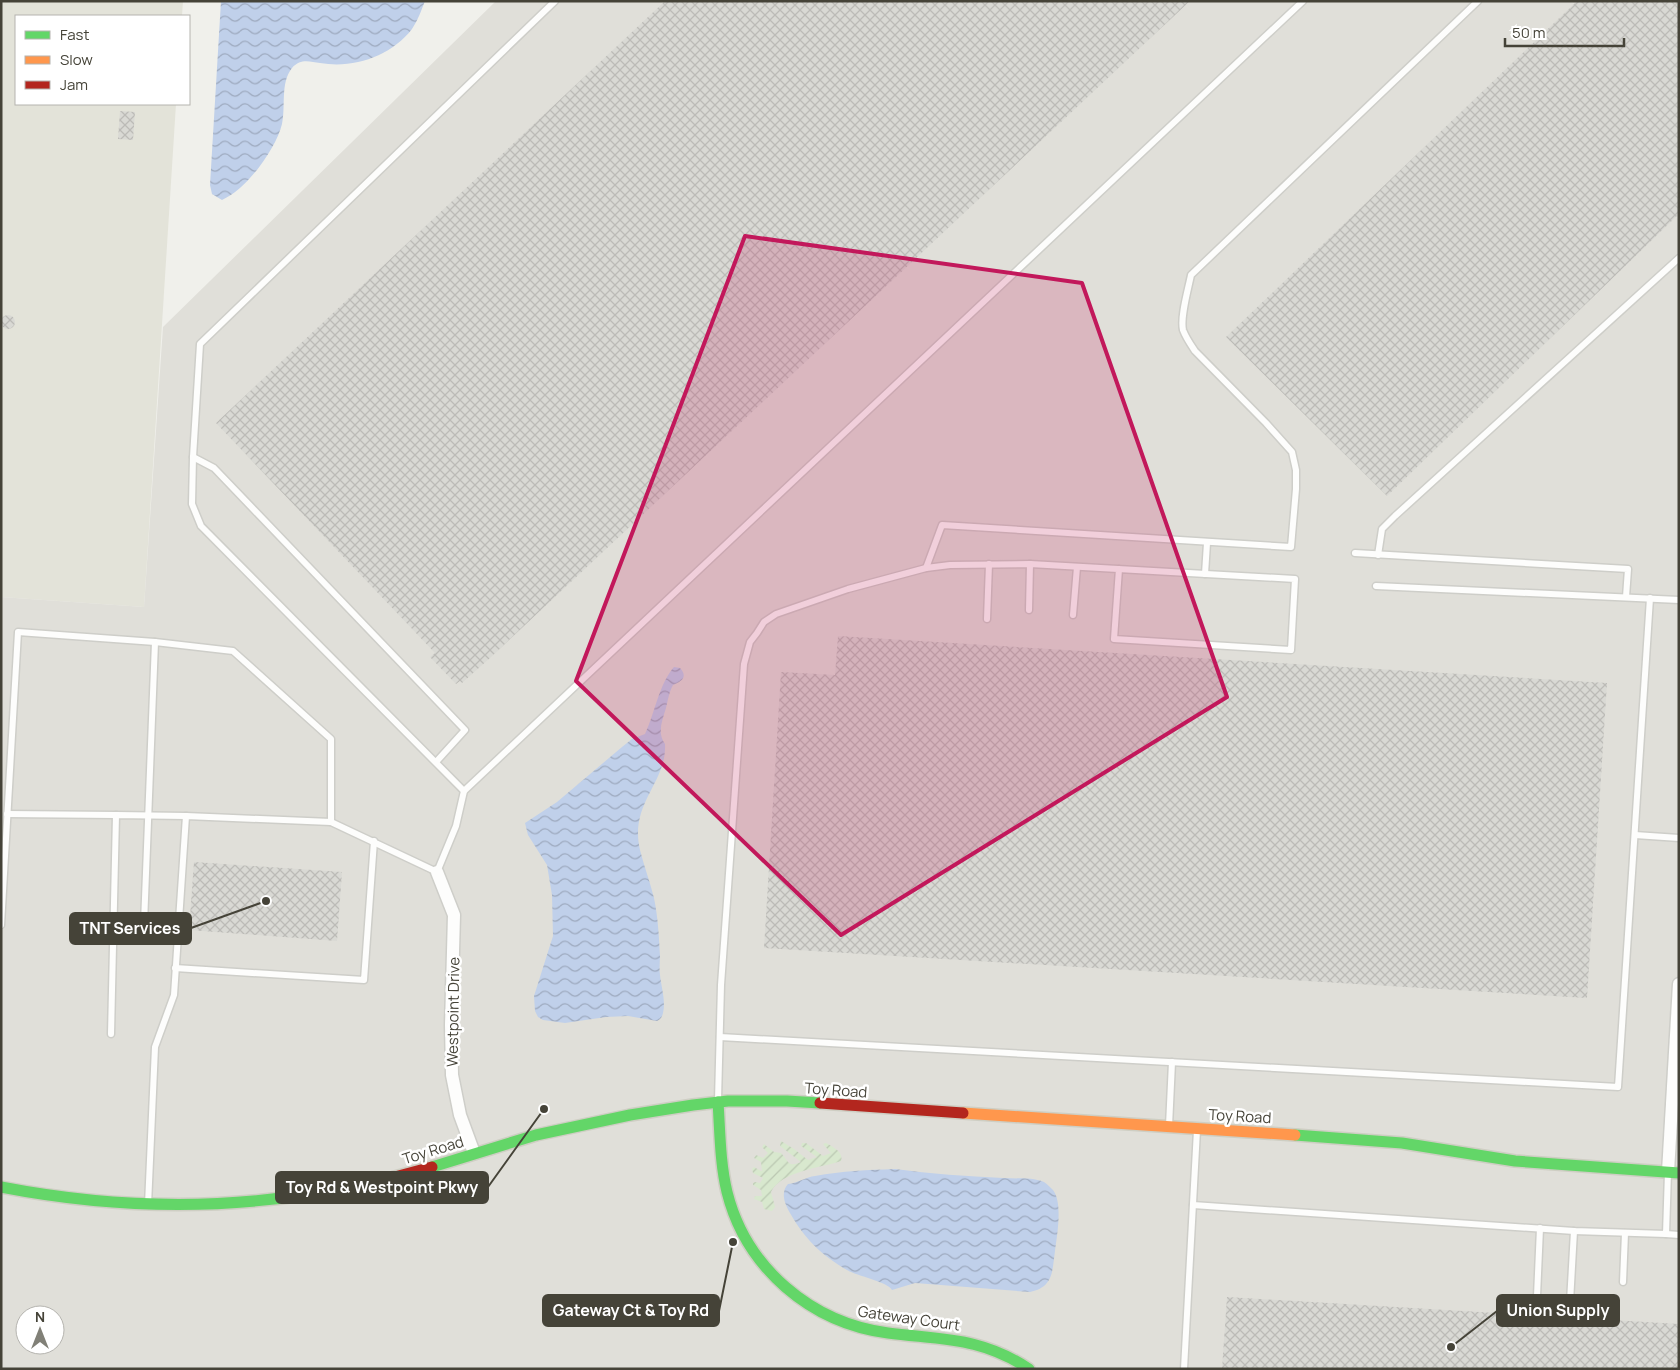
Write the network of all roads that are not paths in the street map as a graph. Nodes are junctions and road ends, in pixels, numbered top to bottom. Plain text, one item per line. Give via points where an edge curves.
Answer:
1 (555, 1) edge
2 (1303, 1) edge
3 (1478, 1) edge
4 (1679, 258) edge
5 (193, 457) junction
6 (1207, 542) junction
7 (1355, 553) dead end
8 (1378, 555) junction
9 (989, 564) junction
10 (1030, 564) junction
11 (1077, 567) junction
12 (926, 568) junction
13 (1119, 569) junction
14 (1205, 574) junction
15 (1376, 586) dead end
16 (1626, 597) junction
17 (1650, 598) junction
18 (1679, 600) edge
19 (1029, 610) dead end
20 (1074, 615) dead end
21 (987, 619) dead end
22 (155, 642) junction
23 (436, 762) junction
24 (464, 791) junction
25 (7, 814) junction
26 (116, 815) junction
27 (148, 815) junction
28 (186, 816) junction
29 (331, 822) junction
30 (1635, 835) junction
31 (1679, 838) edge
32 (374, 841) junction
33 (437, 872) junction
34 (114, 924) junction
35 (1, 925) edge
36 (175, 968) junction
37 (1679, 984) edge
38 (111, 1034) dead end
39 (720, 1037) junction
40 (1172, 1062) junction
41 (718, 1102) junction
42 (1169, 1127) junction
43 (1197, 1129) junction
44 (474, 1153) junction
45 (1674, 1172) edge
46 (1, 1186) edge
47 (1193, 1205) junction
48 (148, 1206) junction
49 (1540, 1228) junction
50 (1574, 1230) junction
51 (1625, 1233) junction
52 (1666, 1234) junction
53 (1679, 1235) edge
54 (1624, 1282) dead end
55 (1537, 1296) dead end
56 (1570, 1302) dead end
57 (1029, 1369) edge
58 (1184, 1369) edge

1 - 5 lane via 200,344
2 - 24 lane
3 - 6 lane via 1191,275 1182,321 1186,338 1292,452 1296,470 1291,547
4 - 8 lane via 1382,529
5 - 23 lane via 192,504 201,526
5 - 23 lane via 214,468 466,730
6 - 12 lane via 942,525
6 - 14 lane
7 - 8 lane
8 - 16 lane via 1628,569
9 - 10 lane
9 - 12 lane
9 - 21 lane
10 - 11 lane
10 - 19 lane
11 - 13 lane
11 - 20 lane
12 - 39 lane via 848,589 776,614 764,622 750,642 742,677
13 - 14 lane
13 - 14 lane via 1114,639 1291,650 1295,579
15 - 16 lane
16 - 17 lane
17 - 18 lane
17 - 30 lane
22 - 25 lane via 18,632
22 - 27 lane
22 - 29 lane via 233,651 332,739
23 - 24 lane
24 - 33 lane via 456,826
25 - 26 lane
25 - 35 lane
26 - 27 lane
26 - 34 lane
27 - 28 lane
27 - 34 lane via 144,924
28 - 29 lane
28 - 36 lane
29 - 32 lane
30 - 31 lane
30 - 40 lane via 1618,1087
32 - 33 lane
32 - 36 lane via 364,980
33 - 44 street, Westpoint Drive via 454,915 452,1075 460,1115
34 - 38 lane
36 - 48 lane via 174,995 155,1047
37 - 45 street
39 - 40 lane
39 - 41 lane
40 - 42 lane
41 - 42 street, Toy Road via 787,1102
41 - 44 street, Toy Road via 584,1123
41 - 57 street, Gateway Court via 723,1172 729,1202 752,1252 792,1294 820,1313 857,1328 970,1342 1003,1353
42 - 43 street, Toy Road
43 - 45 street, Toy Road via 1402,1142 1515,1161
43 - 47 lane
44 - 48 street, Toy Road via 393,1178 299,1196 228,1204
45 - 52 lane
46 - 48 street, Toy Road via 65,1199
47 - 49 lane
47 - 58 lane
49 - 50 lane
49 - 55 lane
50 - 51 lane
50 - 56 lane
51 - 52 lane
51 - 54 lane
52 - 53 lane

